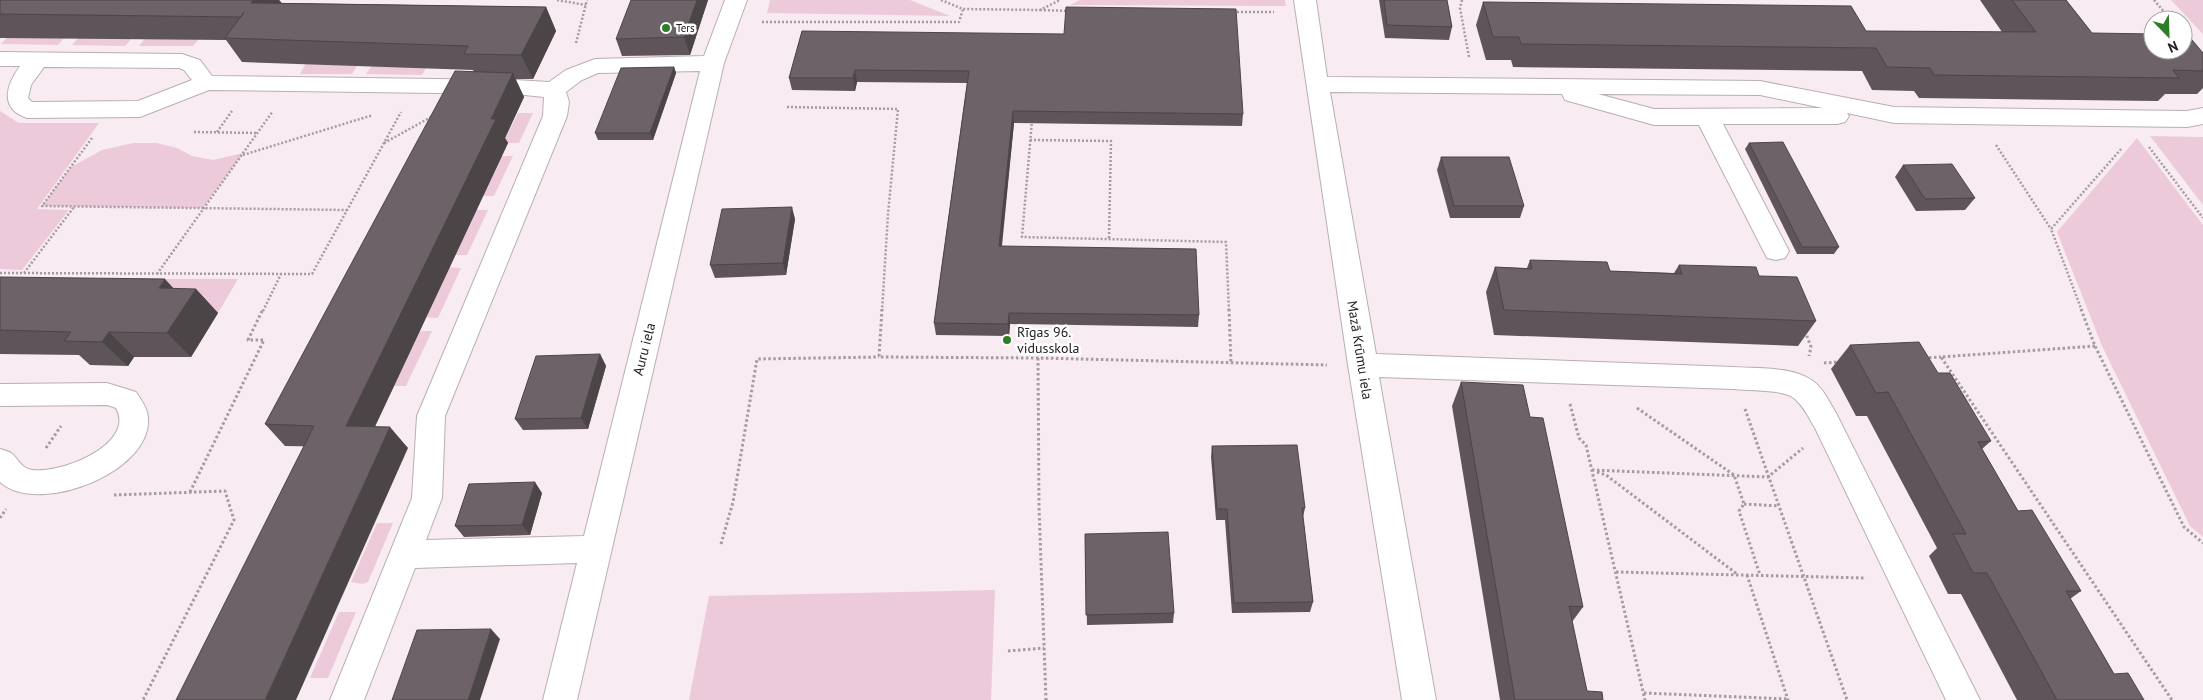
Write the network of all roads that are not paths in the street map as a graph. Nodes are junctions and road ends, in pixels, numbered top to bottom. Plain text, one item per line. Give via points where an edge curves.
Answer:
1 (736, 0) edge
2 (1306, 6) edge
3 (0, 59) edge
4 (38, 59) junction
5 (713, 63) junction
6 (206, 83) junction
7 (564, 83) junction
8 (1317, 84) junction
9 (1535, 85) junction
10 (1894, 115) junction
11 (2203, 116) edge
12 (1707, 117) junction
13 (1776, 251) dead end
14 (1362, 365) junction
15 (0, 395) edge
16 (0, 461) edge
17 (596, 549) junction
18 (405, 554) junction
19 (347, 700) edge
20 (560, 700) edge
21 (1419, 700) edge
22 (1963, 700) edge

1 - 5 street, Auru iela
2 - 8 street, Mazā Krūmu iela
3 - 4 street
4 - 6 street via 182,61 192,65
4 - 6 street via 24,77 16,99 21,108 35,111 147,108
5 - 7 street via 595,66
5 - 17 street, Auru iela
6 - 7 street via 292,84 410,96
7 - 18 street via 555,116 431,416 427,498
8 - 9 street
8 - 14 street, Mazā Krūmu iela
9 - 10 street via 1760,88
9 - 12 street via 1654,118
10 - 11 street via 2132,124
10 - 12 street
12 - 13 street
14 - 21 street, Mazā Krūmu iela
14 - 22 street via 1734,378 1800,374 1803,389 1832,436
15 - 16 street via 107,394 126,400 133,413 133,427 127,442 116,454 76,475 38,483 24,481 8,471
17 - 18 street
17 - 20 street, Auru iela
18 - 19 street

